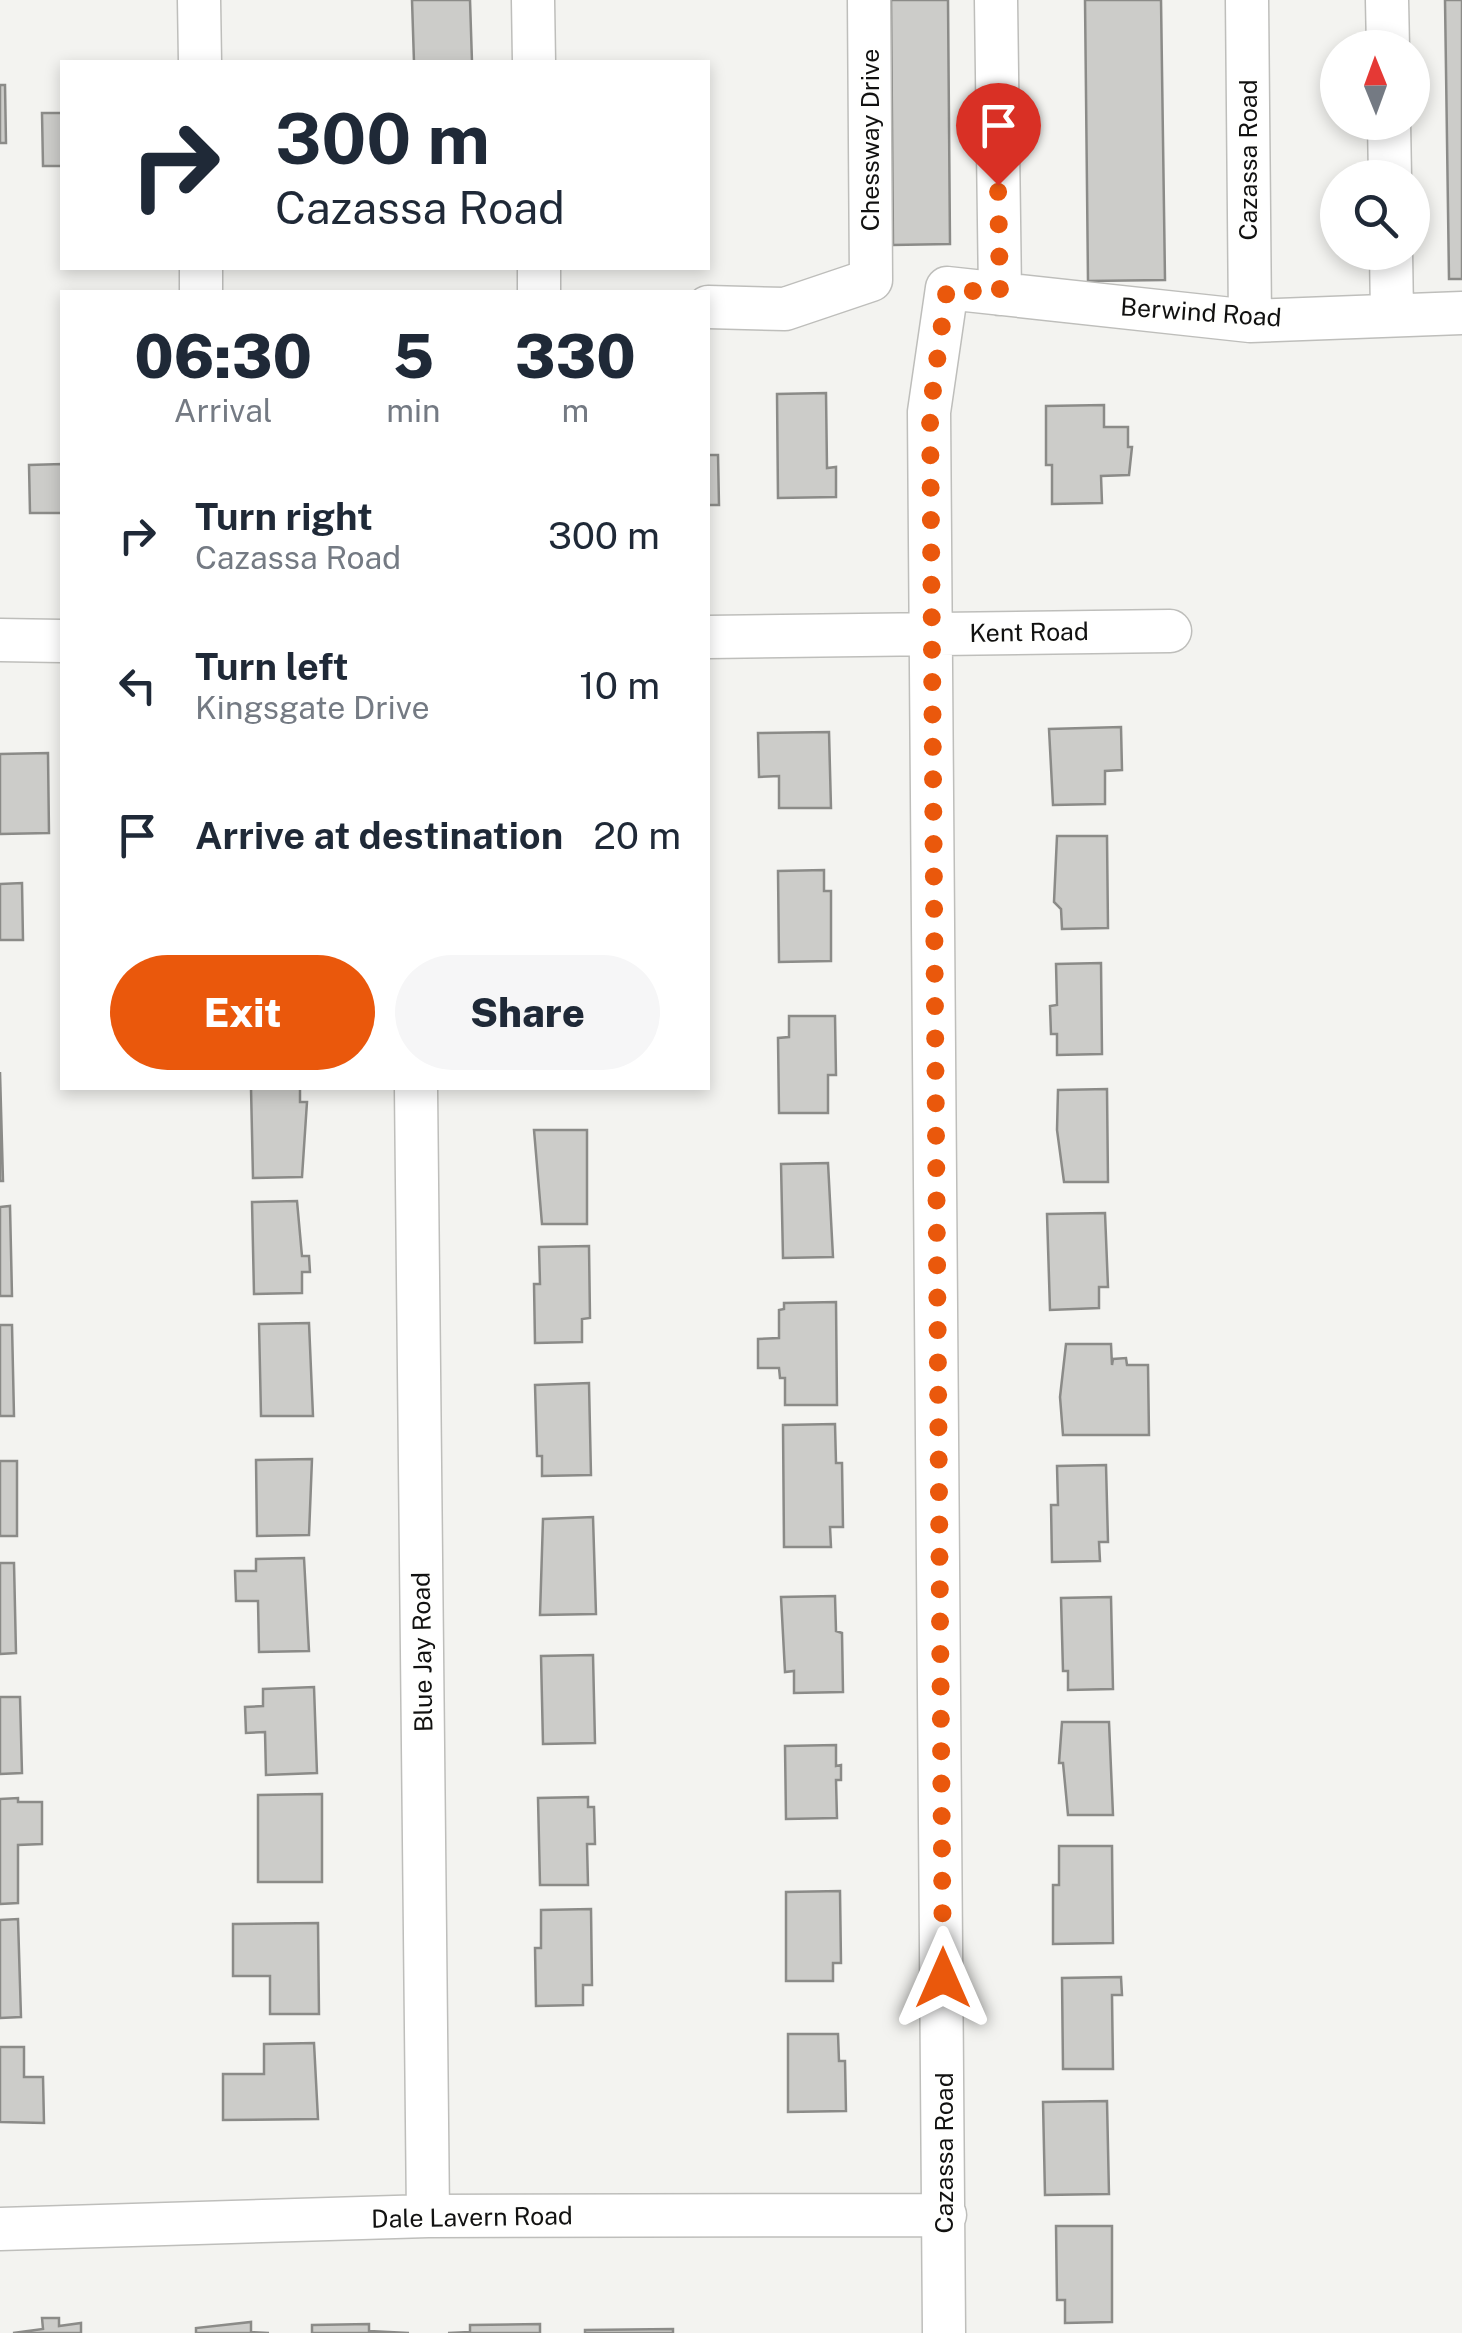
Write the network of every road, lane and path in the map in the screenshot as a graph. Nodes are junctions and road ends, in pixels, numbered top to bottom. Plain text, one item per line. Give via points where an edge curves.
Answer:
1 (199, 0) edge
2 (533, 0) edge
3 (869, 0) edge
4 (996, 0) edge
5 (1247, 0) edge
6 (1387, 0) edge
7 (1388, 30) edge
8 (200, 60) edge
9 (534, 60) edge
10 (1391, 270) edge
11 (1000, 294) junction
12 (710, 308) edge
13 (1462, 313) edge
14 (1392, 314) junction
15 (1250, 320) junction
16 (1170, 630) dead end
17 (933, 633) junction
18 (710, 637) edge
19 (0, 640) edge
20 (60, 641) edge
21 (416, 1090) edge
22 (944, 2215) junction
23 (428, 2216) junction
24 (0, 2229) edge
25 (944, 2333) edge

1 - 8 street
2 - 9 street
3 - 12 street, Chessway Drive via 871,280 784,310
4 - 11 street
5 - 15 street, Cazassa Road
6 - 7 street
10 - 14 street
11 - 15 street, Berwind Road
11 - 17 street, Cazassa Road via 947,288 930,412
13 - 14 street, Berwind Road
14 - 15 street, Berwind Road
16 - 17 street, Kent Road
17 - 18 street, Kent Road
17 - 22 street, Cazassa Road
19 - 20 street
21 - 23 street, Blue Jay Road
22 - 23 street, Dale Lavern Road
22 - 25 street, Cazassa Road
23 - 24 street, Dale Lavern Road

